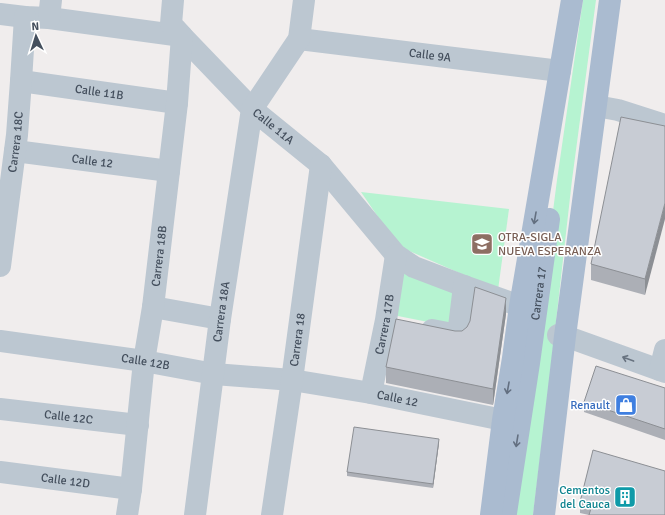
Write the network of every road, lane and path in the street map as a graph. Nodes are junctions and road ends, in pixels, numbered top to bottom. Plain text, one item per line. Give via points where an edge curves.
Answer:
1 (173, 0) edge
2 (304, 0) edge
3 (572, 0) edge
4 (580, 0) edge
5 (600, 0) edge
6 (610, 0) edge
7 (50, 9) edge
8 (0, 14) edge
9 (24, 17) junction
10 (182, 36) junction
11 (299, 39) junction
12 (560, 71) junction
13 (22, 81) junction
14 (177, 103) junction
15 (596, 106) junction
16 (252, 109) junction
17 (665, 125) edge
18 (11, 140) edge
19 (321, 165) junction
20 (169, 171) junction
21 (5, 192) edge
22 (396, 255) junction
23 (0, 266) edge
24 (464, 286) junction
25 (520, 306) junction
26 (153, 308) junction
27 (220, 319) junction
28 (386, 320) junction
29 (562, 335) junction
30 (0, 341) edge
31 (665, 350) edge
32 (144, 361) junction
33 (521, 361) junction
34 (663, 371) edge
35 (214, 374) junction
36 (292, 380) junction
37 (372, 393) junction
38 (0, 409) edge
39 (503, 420) junction
40 (138, 425) junction
41 (0, 472) edge
42 (131, 489) junction
43 (127, 515) edge
44 (195, 515) edge
45 (272, 515) edge
46 (491, 515) edge
47 (506, 515) edge
48 (536, 515) edge
49 (544, 515) edge

1 - 10 street via 171,24
2 - 11 street
3 - 12 main road
4 - 33 main road, Carrera 17
5 - 29 main road, Carrera 17
6 - 15 main road, Carrera 17
7 - 9 street
7 - 10 street
8 - 9 street
9 - 13 street, Carrera 18C
10 - 14 street, Carrera 18B
10 - 16 street, Calle 11A
11 - 12 street, Calle 9A
11 - 16 street
12 -> 25 main road
13 - 14 street, Calle 11B
13 - 18 street, Carrera 18C
14 - 20 street, Carrera 18B
15 - 17 street
15 - 29 main road, Carrera 17
16 - 19 street, Calle 11A
16 - 27 street, Carrera 18A
18 - 20 street, Calle 12
18 - 21 street, Carrera 18C
19 - 22 street, Calle 11A
19 - 36 street, Carrera 18
20 - 26 street, Carrera 18B
21 - 23 street, Carrera 18C
22 - 24 street, Calle 11A via 414,267
22 - 28 street, Carrera 17B
24 - 25 street, Calle 11A
24 - 28 street via 458,335
25 - 33 main road
26 - 27 street
26 - 32 street, Carrera 18B
27 - 35 street, Carrera 18A
28 - 37 street, Carrera 17B
34 -> 29 street
29 - 48 main road, Carrera 17
29 - 49 main road, Carrera 17
30 - 32 street, Calle 12B
31 - 34 street
32 - 35 street, Calle 12B
32 - 40 street, Carrera 18B
33 -> 39 main road
33 -> 47 main road, Carrera 17
35 - 36 street, Calle 12B
35 - 44 street, Carrera 18A
36 - 37 street, Calle 12
36 - 45 street, Carrera 18
37 - 39 street, Calle 12
38 - 40 street, Calle 12C
39 - 46 main road
40 - 42 street, Carrera 18B
41 - 42 street, Calle 12D
42 - 43 street, Carrera 18B

